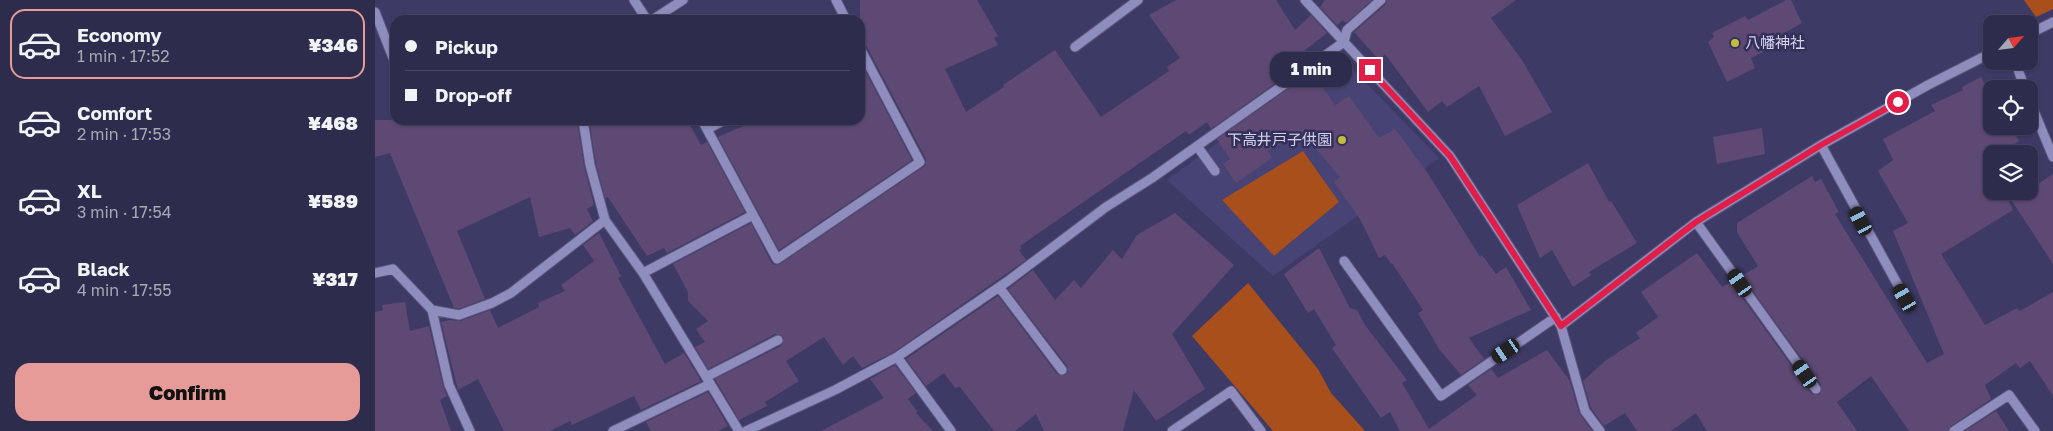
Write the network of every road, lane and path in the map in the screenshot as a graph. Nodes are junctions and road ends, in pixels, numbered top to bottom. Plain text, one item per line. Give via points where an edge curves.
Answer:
1 (634, 0) edge
2 (683, 0) edge
3 (836, 0) edge
4 (1138, 0) edge
5 (1305, 0) edge
6 (1381, 0) edge
7 (375, 12) edge
8 (644, 15) edge
9 (660, 15) edge
10 (844, 15) edge
11 (2053, 22) edge
12 (2038, 30) edge
13 (1344, 42) junction
14 (1075, 47) dead end
15 (390, 50) edge
16 (1983, 57) edge
17 (865, 58) edge
18 (2038, 121) edge
19 (584, 125) edge
20 (704, 125) edge
21 (716, 125) edge
22 (707, 130) junction
23 (1821, 145) junction
24 (1197, 146) junction
25 (2053, 157) edge
26 (1215, 171) dead end
27 (753, 215) junction
28 (605, 220) junction
29 (1696, 222) junction
30 (1344, 261) dead end
31 (375, 273) edge
32 (643, 273) junction
33 (999, 287) junction
34 (1905, 298) dead end
35 (432, 310) junction
36 (1555, 317) junction
37 (1561, 326) junction
38 (778, 340) dead end
39 (897, 357) junction
40 (1062, 370) dead end
41 (708, 380) junction
42 (1816, 389) dead end
43 (470, 431) edge
44 (613, 431) edge
45 (739, 431) edge
46 (746, 431) edge
47 (951, 431) edge
48 (1172, 431) edge
49 (1261, 431) edge
50 (1600, 431) edge
51 (1954, 431) edge
52 (2035, 431) edge

1 - 8 street
2 - 9 street
3 - 10 street
4 - 14 street
5 - 13 street
6 - 13 street via 1347,30
7 - 15 street
11 - 12 street
13 - 24 street
13 - 36 street via 1450,156
16 - 23 street
17 - 27 street via 920,162 777,259
18 - 25 street
19 - 28 street via 589,165
20 - 22 street
21 - 22 street
22 - 27 street
23 - 29 street
23 - 34 street
24 - 26 street
24 - 33 street via 1106,207
27 - 32 street
28 - 32 street
28 - 35 street via 511,293 492,303 459,315
29 - 37 street
29 - 42 street
30 - 36 street via 1441,396
31 - 35 street via 393,270
32 - 41 street
33 - 39 street
33 - 40 street
35 - 43 street via 449,385
36 - 37 street
37 - 50 street via 1585,411
38 - 41 street
39 - 46 street
39 - 47 street
41 - 44 street
41 - 45 street
48 - 49 street via 1231,391
51 - 52 street via 2009,395

